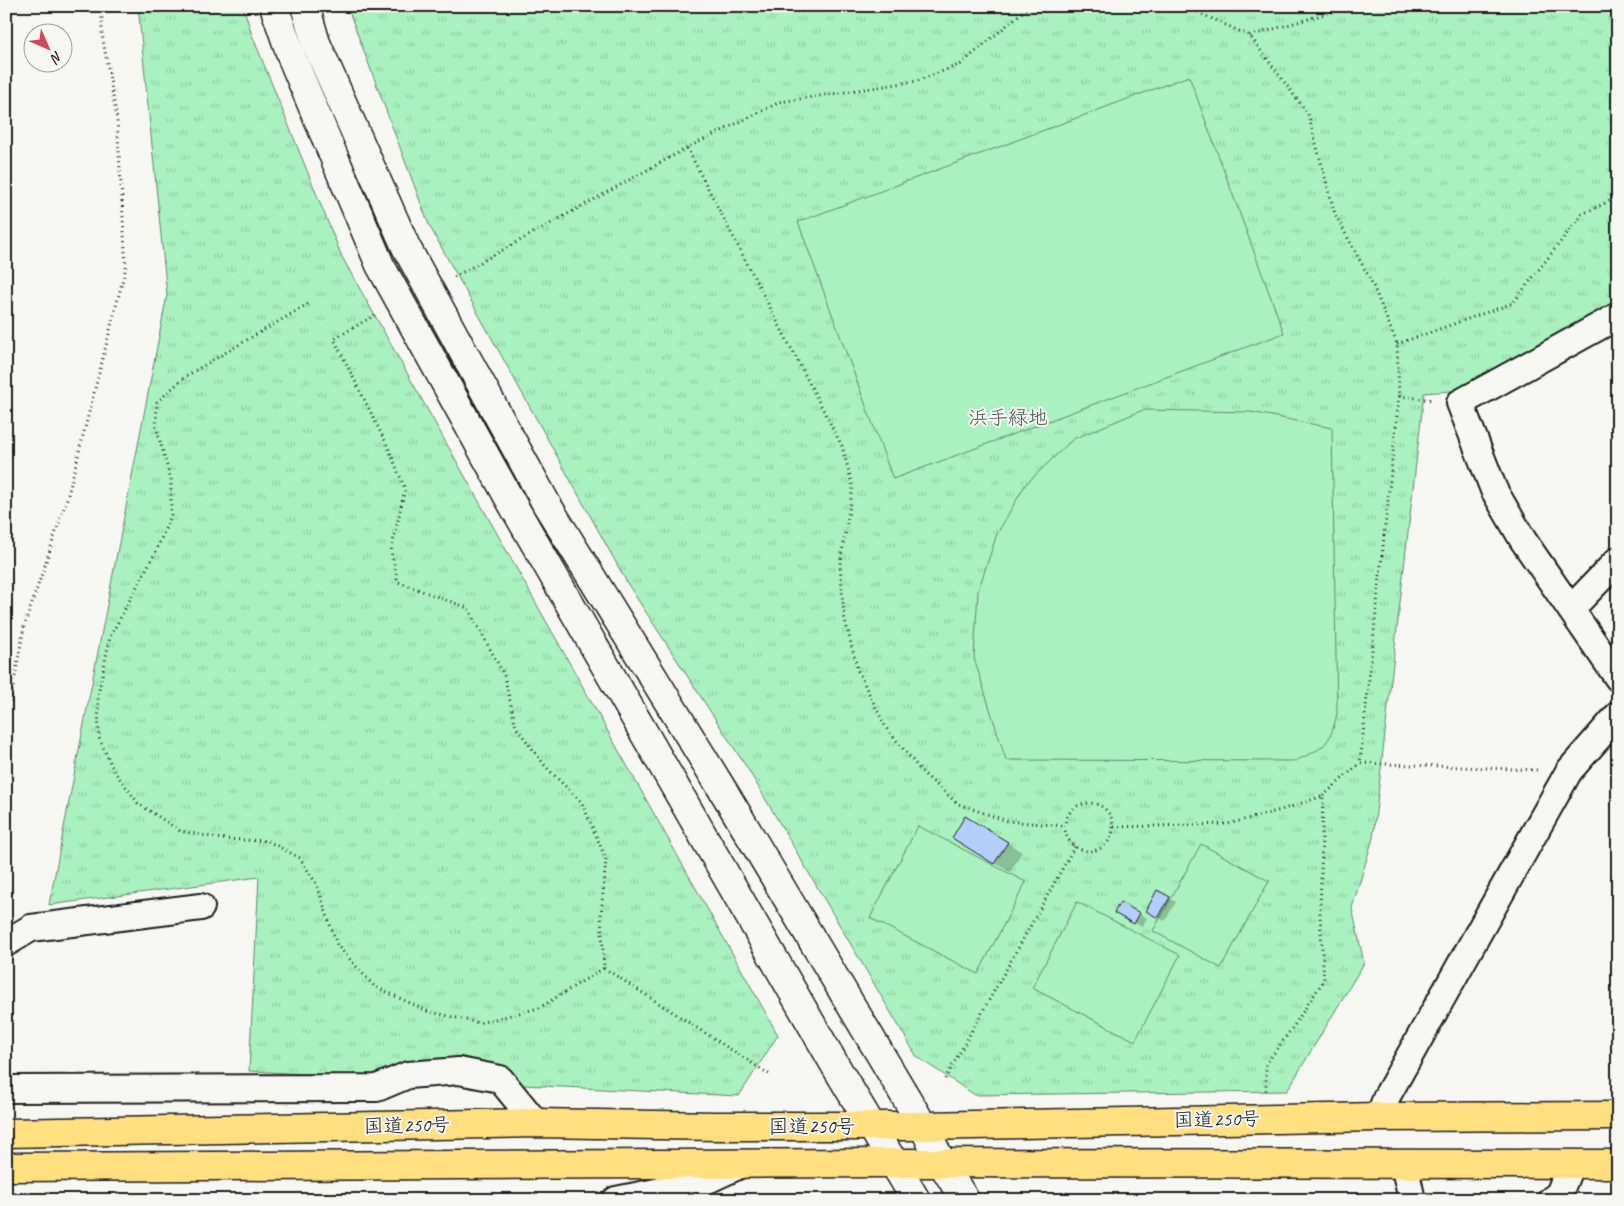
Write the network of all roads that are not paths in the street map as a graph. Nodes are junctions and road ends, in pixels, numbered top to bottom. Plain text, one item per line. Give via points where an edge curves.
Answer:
1 (274, 6) edge
2 (305, 6) edge
3 (427, 285) junction
4 (400, 300) junction
5 (1618, 316) edge
6 (1618, 560) edge
7 (1570, 609) junction
8 (1618, 678) edge
9 (1618, 715) edge
10 (201, 907) dead end
11 (6, 943) edge
12 (6, 1089) edge
13 (1618, 1116) edge
14 (1379, 1117) junction
15 (536, 1123) junction
16 (870, 1126) junction
17 (923, 1126) junction
18 (6, 1133) edge
19 (894, 1163) junction
20 (1404, 1164) junction
21 (1571, 1164) junction
22 (1618, 1164) edge
23 (740, 1165) junction
24 (943, 1165) junction
25 (6, 1167) edge
26 (616, 1200) edge
27 (916, 1200) edge
28 (965, 1200) edge
29 (1412, 1200) edge
30 (1551, 1200) edge

1 - 4 street via 292,58 380,265
2 - 3 street via 320,52 406,246
3 - 4 street
3 - 17 street via 547,505 727,797
4 - 16 street via 510,500
5 - 7 street via 1460,403 1494,490
6 - 7 street
7 - 8 street
9 - 14 street via 1569,771 1386,1096
10 - 11 street via 31,928
12 - 15 street via 377,1088 408,1075 459,1071 500,1079
13 - 14 highway, 国道250号
14 - 17 highway, 国道250号
15 - 16 highway, 国道250号
15 - 18 highway, 国道250号
16 - 17 highway, 国道250号
16 - 19 street
17 - 24 street
19 - 23 highway, 国道250号
19 - 24 highway, 国道250号
19 - 27 street
20 - 21 highway, 国道250号
20 - 24 highway, 国道250号
20 - 29 street
21 - 22 highway, 国道250号
21 - 30 street via 1559,1194
23 - 25 highway, 国道250号
23 - 26 street via 701,1183
24 - 28 street

